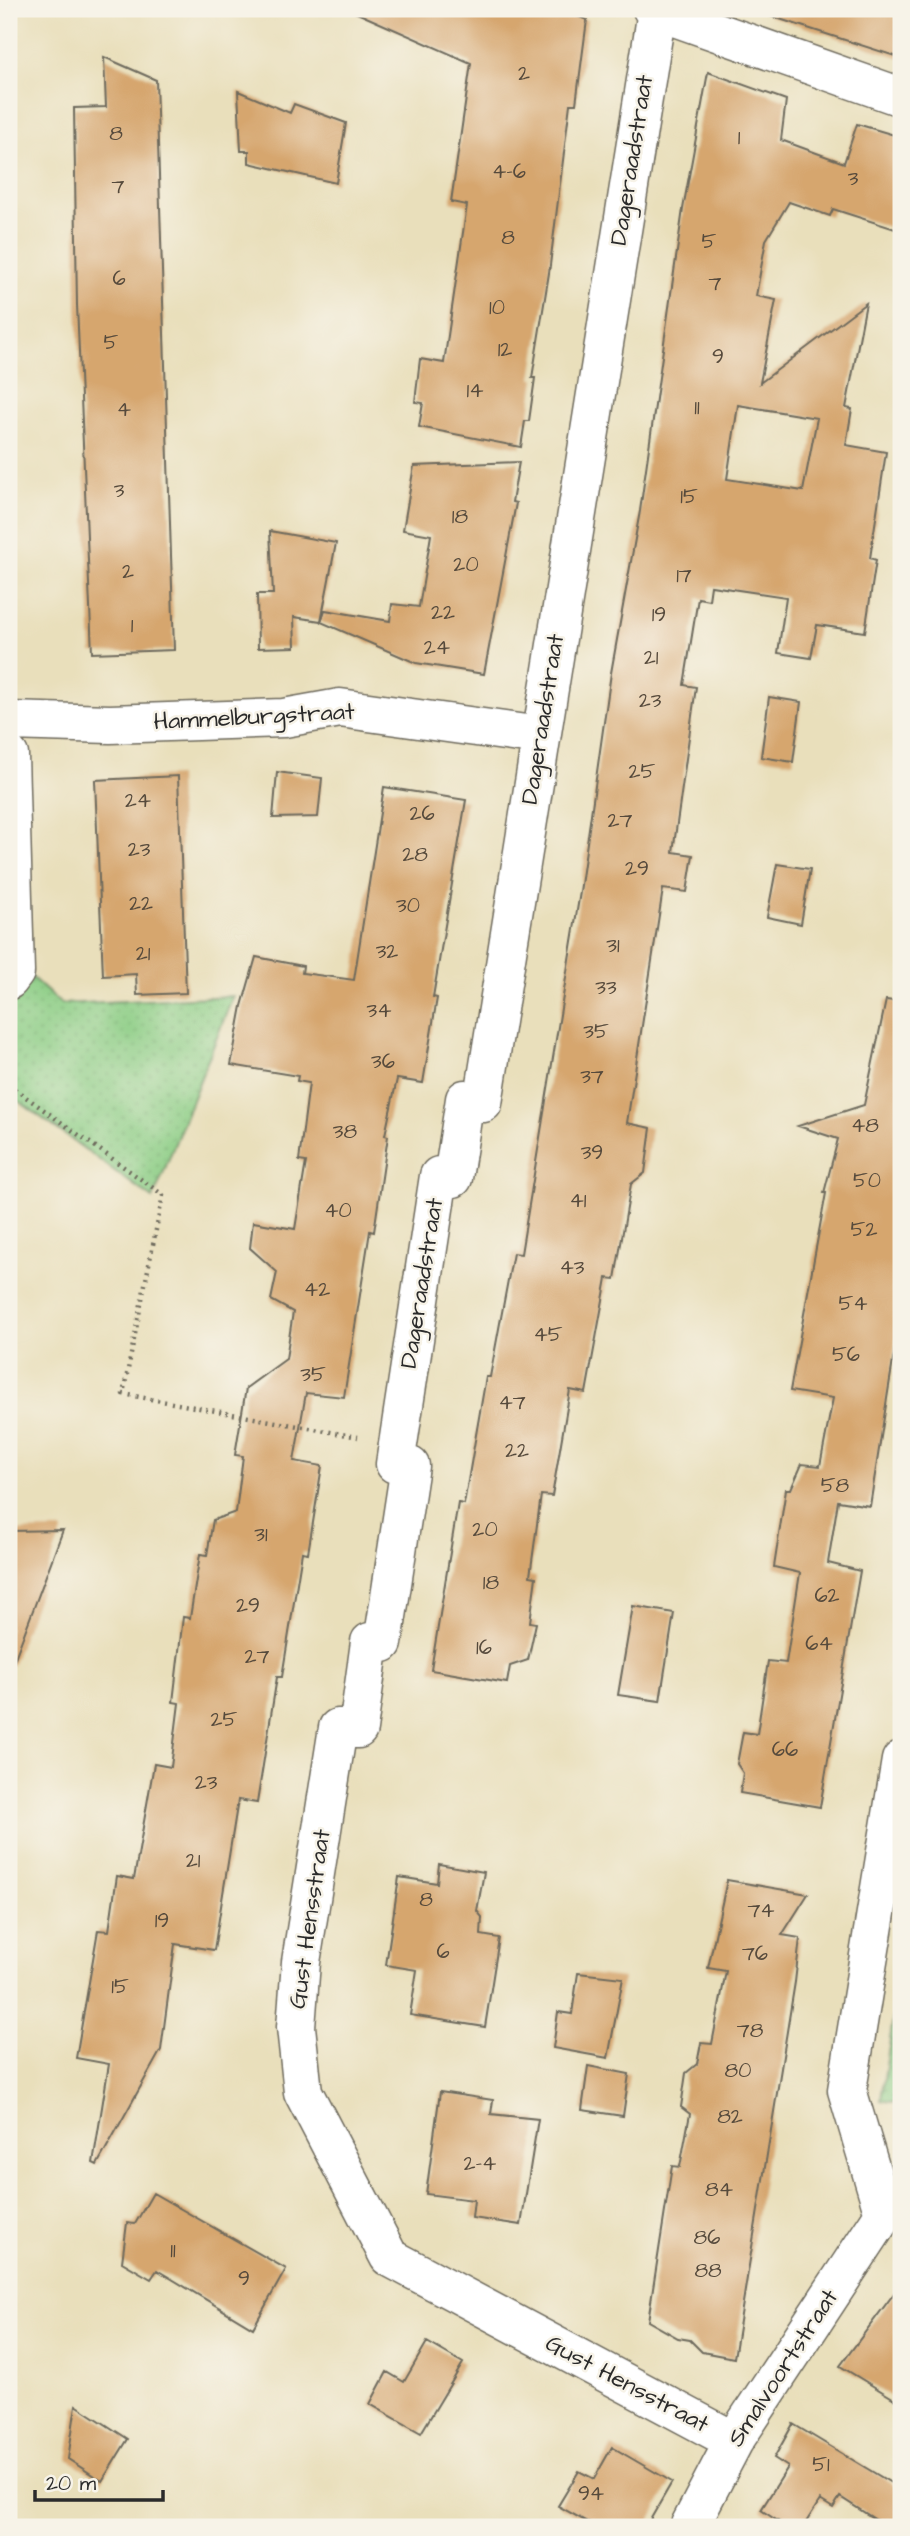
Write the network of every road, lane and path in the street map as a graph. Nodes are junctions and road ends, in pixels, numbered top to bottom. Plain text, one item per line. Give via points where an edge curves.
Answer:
1 (655, 10) edge
2 (901, 97) edge
3 (9, 721) edge
4 (540, 736) junction
5 (9, 755) edge
6 (9, 980) edge
7 (9, 1085) edge
8 (397, 1444) junction
9 (901, 1760) edge
10 (893, 2206) edge
11 (734, 2441) junction
12 (689, 2527) edge

1 - 2 street
1 - 4 street, Dageraadstraat
3 - 4 street, Hammelburgstraat via 110,724 284,718 340,708
4 - 8 street, Dageraadstraat via 483,1103 465,1099 453,1178 439,1176
5 - 6 street via 15,972
7 - 8 path via 163,1195 123,1394
8 - 11 street, Gust Hensstraat via 394,1464 410,1466 383,1643 370,1642 358,1729 338,1728 301,1962 296,2027 303,2092 389,2257
9 - 10 street, Smalvoortstraat via 847,2090
10 - 11 street, Smalvoortstraat
11 - 12 street, Smalvoortstraat

